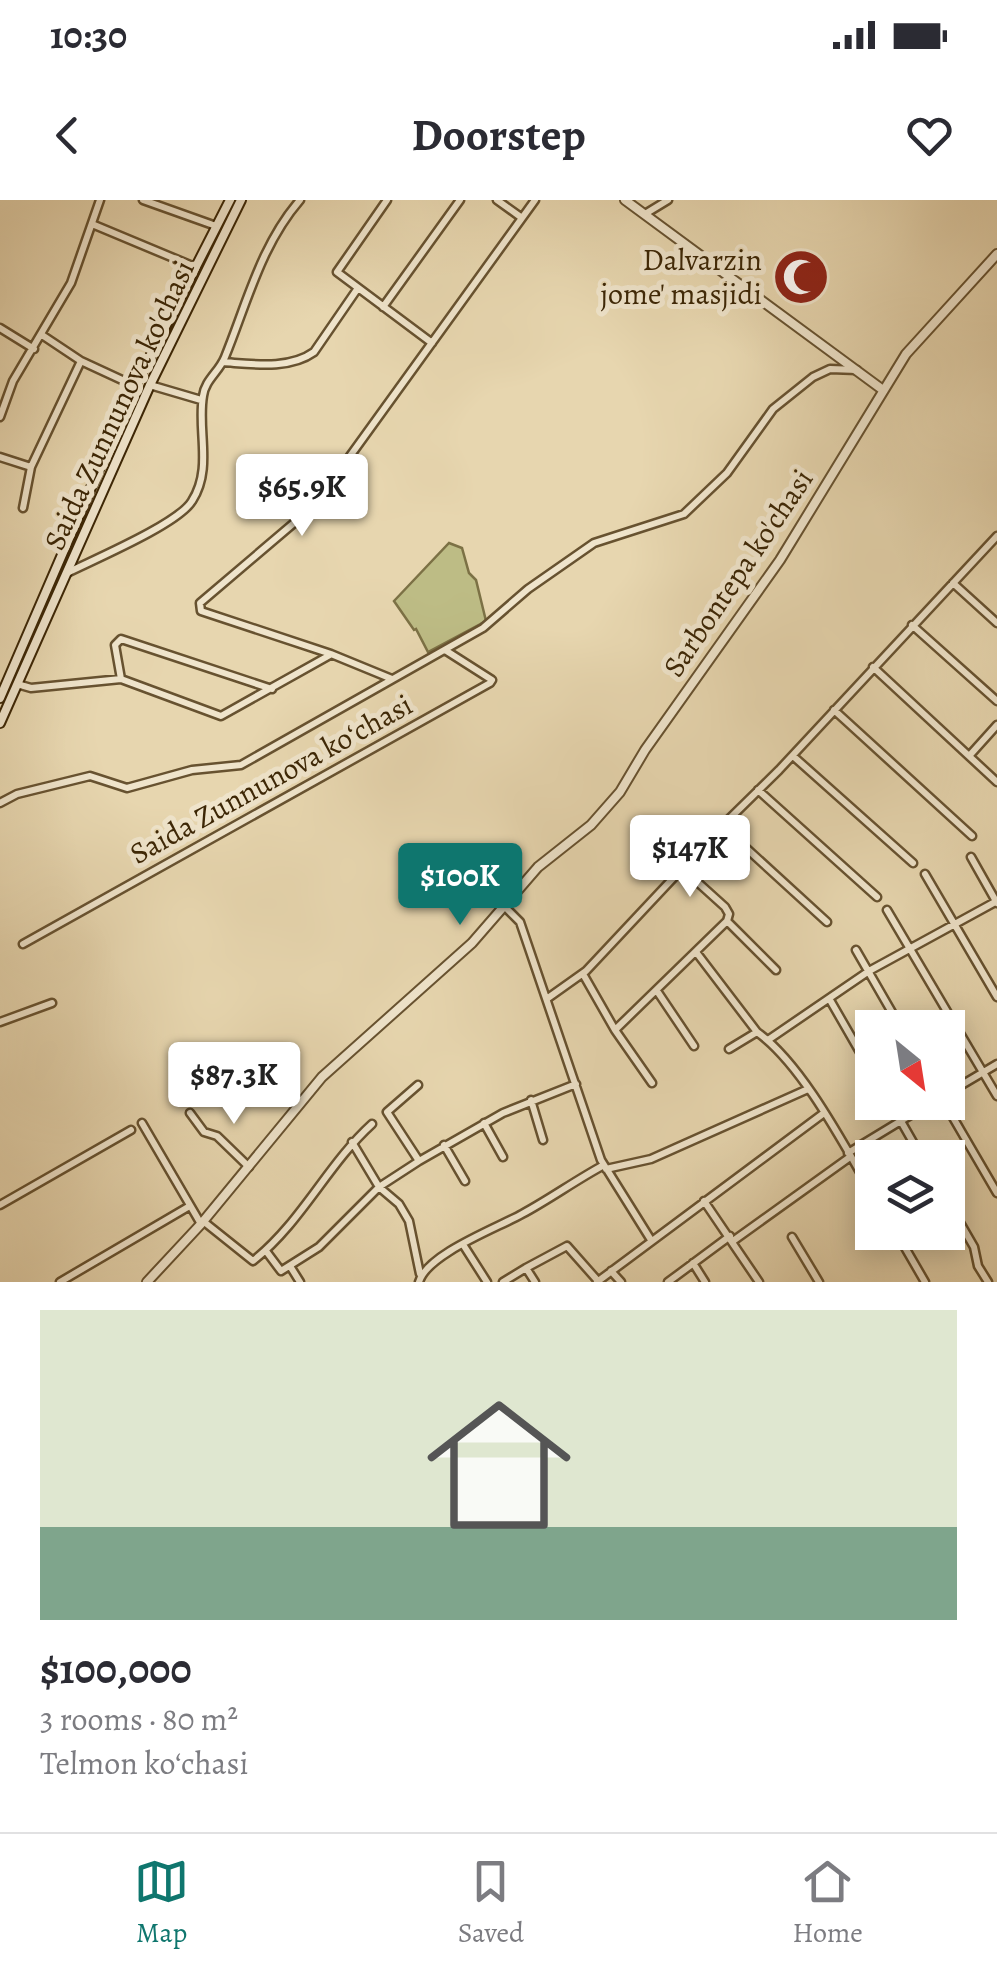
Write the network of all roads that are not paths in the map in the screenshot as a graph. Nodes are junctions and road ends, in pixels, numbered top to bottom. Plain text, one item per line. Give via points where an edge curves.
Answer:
1 (100, 200) edge
2 (143, 200) edge
3 (230, 200) edge
4 (242, 200) edge
5 (300, 200) edge
6 (388, 200) edge
7 (460, 200) edge
8 (497, 200) edge
9 (535, 200) edge
10 (624, 200) edge
11 (668, 200) edge
12 (645, 214) junction
13 (522, 218) junction
14 (92, 224) junction
15 (216, 226) junction
16 (997, 254) edge
17 (987, 266) junction
18 (195, 267) junction
19 (997, 275) edge
20 (358, 288) junction
21 (383, 306) junction
22 (0, 328) edge
23 (42, 336) junction
24 (432, 343) junction
25 (34, 349) junction
26 (81, 361) junction
27 (223, 362) junction
28 (858, 370) junction
29 (135, 386) junction
30 (150, 386) junction
31 (883, 390) junction
32 (202, 400) junction
33 (0, 417) edge
34 (0, 457) edge
35 (31, 467) junction
36 (23, 508) dead end
37 (996, 540) edge
38 (66, 573) junction
39 (953, 583) junction
40 (997, 623) edge
41 (912, 626) junction
42 (31, 638) junction
43 (445, 650) junction
44 (332, 654) junction
45 (873, 667) junction
46 (121, 679) junction
47 (392, 679) junction
48 (12, 683) junction
49 (272, 689) junction
50 (0, 698) edge
51 (997, 701) edge
52 (834, 710) junction
53 (0, 723) edge
54 (997, 725) edge
55 (970, 755) junction
56 (792, 756) junction
57 (997, 782) edge
58 (758, 790) junction
59 (0, 803) edge
60 (722, 826) junction
61 (972, 836) dead end
62 (971, 857) dead end
63 (913, 862) dead end
64 (683, 870) junction
65 (925, 874) dead end
66 (877, 897) dead end
67 (997, 902) edge
68 (505, 906) junction
69 (887, 910) dead end
70 (727, 921) junction
71 (828, 922) dead end
72 (955, 924) junction
73 (23, 944) dead end
74 (911, 946) junction
75 (856, 950) dead end
76 (696, 952) junction
77 (776, 970) dead end
78 (869, 970) junction
79 (583, 974) junction
80 (656, 991) junction
81 (997, 997) edge
82 (548, 998) junction
83 (830, 1000) junction
84 (52, 1003) dead end
85 (891, 1010) edge
86 (0, 1022) edge
87 (615, 1030) junction
88 (757, 1032) junction
89 (768, 1040) junction
90 (855, 1043) edge
91 (694, 1046) dead end
92 (729, 1049) dead end
93 (997, 1064) edge
94 (983, 1072) junction
95 (652, 1083) dead end
96 (965, 1083) edge
97 (418, 1084) dead end
98 (576, 1084) junction
99 (808, 1088) junction
100 (997, 1096) edge
101 (531, 1100) junction
102 (190, 1113) dead end
103 (824, 1113) junction
104 (954, 1120) edge
105 (900, 1121) joint
106 (484, 1122) junction
107 (142, 1124) dead end
108 (372, 1124) dead end
109 (131, 1130) dead end
110 (544, 1140) dead end
111 (911, 1140) edge
112 (352, 1142) junction
113 (444, 1146) junction
114 (849, 1155) junction
115 (503, 1157) dead end
116 (420, 1160) junction
117 (855, 1165) edge
118 (249, 1167) junction
119 (605, 1167) junction
120 (466, 1181) dead end
121 (379, 1187) junction
122 (997, 1194) edge
123 (704, 1201) junction
124 (0, 1206) edge
125 (188, 1207) junction
126 (202, 1222) junction
127 (965, 1231) edge
128 (792, 1237) dead end
129 (732, 1238) junction
130 (651, 1240) junction
131 (464, 1246) junction
132 (906, 1250) edge
133 (266, 1251) junction
134 (693, 1262) junction
135 (290, 1266) junction
136 (526, 1268) junction
137 (611, 1270) junction
138 (419, 1279) edge
139 (60, 1282) edge
140 (147, 1282) edge
141 (300, 1282) edge
142 (486, 1282) edge
143 (503, 1282) edge
144 (535, 1282) edge
145 (597, 1282) edge
146 (622, 1282) edge
147 (668, 1282) edge
148 (705, 1282) edge
149 (759, 1282) edge
150 (819, 1282) edge
151 (925, 1282) edge
152 (988, 1282) edge

1 - 14 street
2 - 15 street
3 - 15 street, Saida Zunnunova ko'chasi
4 - 30 street, Saida Zunnunova ko'chasi
5 - 27 street via 277,226
6 - 20 street via 338,272
7 - 21 street
8 - 13 street
9 - 13 street
10 - 12 street
11 - 12 street
12 - 28 street
13 - 24 street
14 - 18 street
14 - 23 street
15 - 18 street, Saida Zunnunova ko'chasi
16 - 17 street, Sarbontepa ko'chasi
17 - 19 street
17 - 31 street, Sarbontepa ko'chasi via 906,354
18 - 29 street, Saida Zunnunova ko'chasi
20 - 21 street
20 - 27 street via 306,358
21 - 24 street
22 - 25 street
23 - 25 street
23 - 26 street
24 - 44 street via 314,506 200,602 201,611
25 - 33 street
26 - 29 street
26 - 35 street
27 - 32 street
28 - 31 street
28 - 43 street via 813,377 773,409 727,473 684,514 594,543
29 - 42 street, Saida Zunnunova ko'chasi
30 - 32 street
30 - 38 street, Saida Zunnunova ko'chasi
31 - 68 street, Sarbontepa ko'chasi via 780,560 620,792 591,825 538,866
32 - 38 street via 202,467 191,504
34 - 35 street
35 - 36 street
37 - 39 street
38 - 42 street, Saida Zunnunova ko'chasi
39 - 40 street
39 - 41 street
41 - 45 street
41 - 51 street
42 - 48 street, Saida Zunnunova ko'chasi
43 - 47 street
43 - 73 street, Saida Zunnunova koʻchasi via 490,683
44 - 47 street
44 - 49 street
45 - 52 street
45 - 55 street
46 - 48 street via 42,687
46 - 49 street via 221,716
46 - 49 street via 121,639
47 - 59 street via 241,764 127,788 90,776
48 - 50 street
48 - 53 street
52 - 56 street
52 - 61 street
54 - 55 street
55 - 57 street
56 - 58 street
56 - 63 street
58 - 60 street
58 - 66 street
60 - 64 street
60 - 71 street
62 - 67 street
64 - 70 street via 728,910
64 - 79 street
65 - 72 street
67 - 72 street
68 - 82 street via 520,922
68 - 118 street, Sarbontepa ko'chasi via 322,1077
69 - 74 street
70 - 76 street
70 - 77 street
72 - 74 street
72 - 81 street
74 - 78 street
74 - 94 street
75 - 78 street
76 - 80 street
76 - 88 street
78 - 83 street
78 - 85 street
79 - 82 street
79 - 87 street
80 - 87 street
80 - 91 street
82 - 98 street
83 - 89 street
83 - 90 street
84 - 86 street
87 - 95 street
88 - 89 street
88 - 92 street
89 - 99 street
93 - 94 street
94 - 96 street
94 - 100 street
97 - 116 street via 387,1112
98 - 101 street
98 - 119 street
99 - 103 street
99 - 119 street via 651,1159
101 - 106 street
101 - 110 street
102 - 118 street
103 - 114 street
103 - 123 street
104 - 122 street
105 - 111 street
105 - 114 street
106 - 113 street
106 - 115 street
107 - 125 street
108 - 112 street
109 - 124 street
112 - 121 street
112 - 133 street
113 - 116 street
113 - 120 street
114 - 117 street
114 - 129 street
116 - 121 street
118 - 126 street
119 - 130 street
119 - 131 street
121 - 135 street via 319,1247
121 - 138 street via 410,1221
123 - 129 street
123 - 130 street
125 - 126 street
125 - 139 street
126 - 133 street via 250,1261
126 - 140 street
127 - 152 street
128 - 150 street
129 - 134 street
129 - 149 street
130 - 137 street
131 - 138 street
131 - 142 street
132 - 151 street
133 - 135 street via 281,1270
134 - 147 street
134 - 148 street
135 - 141 street
136 - 143 street
136 - 144 street
136 - 145 street via 567,1246
137 - 145 street
137 - 146 street

